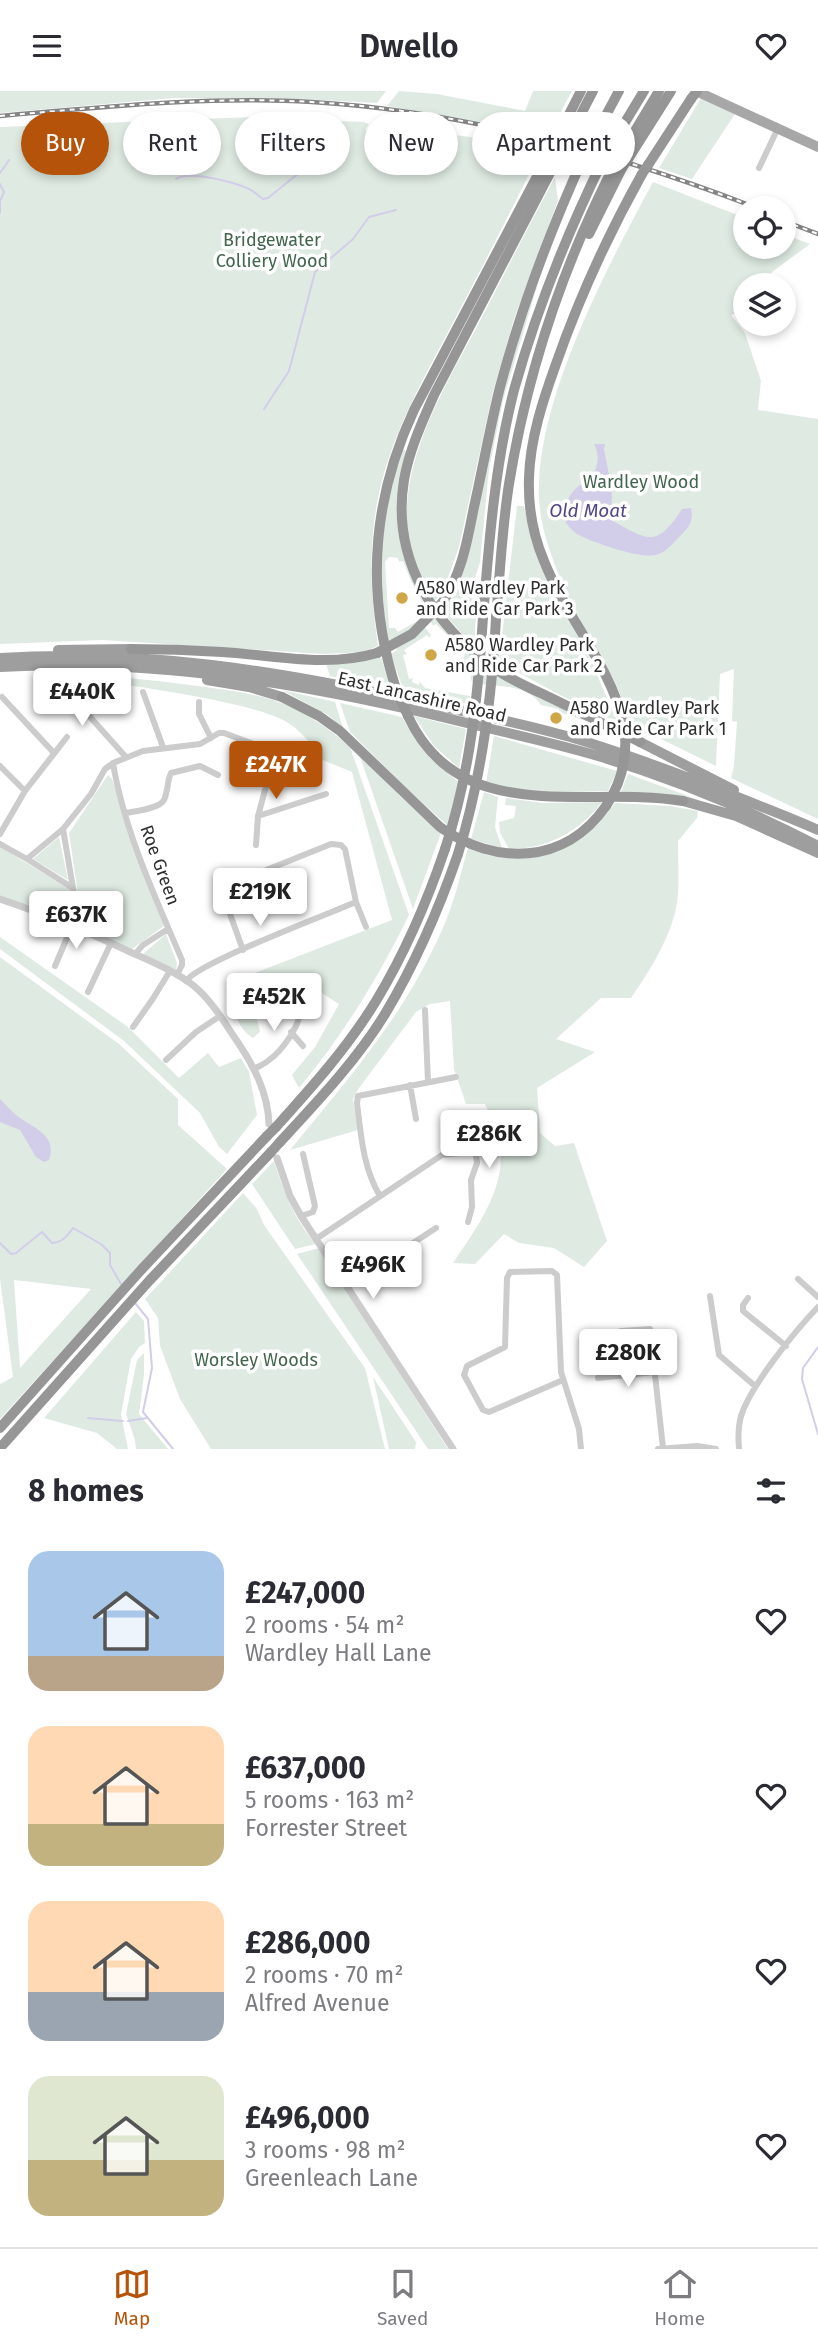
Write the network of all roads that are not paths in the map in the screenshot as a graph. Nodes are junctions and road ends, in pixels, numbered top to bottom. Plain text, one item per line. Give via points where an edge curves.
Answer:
1 (581, 91) edge
2 (593, 91) edge
3 (619, 91) edge
4 (644, 91) edge
5 (659, 91) edge
6 (669, 91) edge
7 (695, 94) edge
8 (572, 112) edge
9 (580, 112) edge
10 (638, 126) junction
11 (778, 128) junction
12 (635, 132) edge
13 (635, 141) edge
14 (818, 147) edge
15 (759, 168) dead end
16 (542, 175) edge
17 (544, 175) edge
18 (614, 175) edge
19 (131, 649) joint
20 (2, 661) edge
21 (108, 666) junction
22 (55, 685) dead end
23 (143, 692) dead end
24 (2, 697) dead end
25 (282, 697) joint
26 (199, 702) dead end
27 (67, 737) dead end
28 (211, 738) junction
29 (640, 743) joint
30 (163, 747) junction
31 (54, 753) junction
32 (275, 753) junction
33 (630, 756) junction
34 (125, 757) junction
35 (285, 757) dead end
36 (670, 759) junction
37 (113, 763) junction
38 (0, 766) edge
39 (218, 775) dead end
40 (25, 791) junction
41 (326, 794) dead end
42 (683, 801) joint
43 (126, 813) junction
44 (258, 816) junction
45 (801, 822) junction
46 (63, 829) junction
47 (818, 831) edge
48 (0, 834) edge
49 (0, 844) edge
50 (256, 845) dead end
51 (818, 846) edge
52 (818, 853) edge
53 (27, 859) junction
54 (73, 888) junction
55 (0, 899) edge
56 (356, 902) junction
57 (366, 926) dead end
58 (76, 927) junction
59 (168, 929) junction
60 (111, 943) junction
61 (243, 950) junction
62 (135, 954) junction
63 (55, 966) dead end
64 (170, 971) junction
65 (177, 975) junction
66 (186, 981) junction
67 (88, 992) dead end
68 (273, 997) dead end
69 (425, 1010) dead end
70 (220, 1016) junction
71 (133, 1027) dead end
72 (291, 1032) junction
73 (303, 1046) dead end
74 (166, 1060) dead end
75 (254, 1069) junction
76 (456, 1077) dead end
77 (428, 1082) junction
78 (410, 1085) junction
79 (471, 1117) dead end
80 (416, 1119) dead end
81 (272, 1125) junction
82 (477, 1151) junction
83 (303, 1154) dead end
84 (274, 1155) junction
85 (380, 1196) junction
86 (301, 1216) junction
87 (468, 1222) dead end
88 (436, 1227) dead end
89 (316, 1239) junction
90 (798, 1279) dead end
91 (347, 1286) junction
92 (818, 1297) edge
93 (748, 1299) dead end
94 (709, 1301) dead end
95 (818, 1307) edge
96 (786, 1346) junction
97 (654, 1372) junction
98 (626, 1375) junction
99 (598, 1378) dead end
100 (563, 1380) junction
101 (755, 1386) junction
102 (48, 1393) junction
103 (0, 1428) edge
104 (0, 1448) edge
105 (663, 1448) edge
106 (9, 1449) edge
107 (453, 1449) edge
108 (581, 1449) edge
109 (658, 1449) edge
110 (716, 1449) edge
111 (739, 1449) edge

1 - 8 highway
2 - 9 highway
3 - 19 highway, bridge via 586,152 547,243 500,390 466,549 442,603 412,634 377,653 343,660
4 - 81 highway, bridge via 567,235 514,392 491,516 471,744 445,849 410,939 375,1002 322,1075
5 - 10 highway
6 - 10 highway
6 - 13 highway
7 - 11 main road
7 - 25 highway, bridge via 645,170 596,263 540,411 529,476 531,519 543,560 613,692 624,724 624,763 606,806 580,834 547,849 515,854 479,848 440,827 340,731
10 - 12 highway
11 - 14 main road
11 - 15 street
16 - 42 highway, bridge via 400,441 378,530 376,591 383,637 397,692 423,741 449,768 476,783 542,797 643,796
17 - 29 highway via 418,431 402,501 407,552 428,602 463,644 498,671
18 - 84 highway, bridge via 575,248 527,397 509,487 483,752 458,853 424,939 383,1016
19 - 20 highway via 59,650
20 - 21 highway, East Lancashire Road
20 - 33 highway, East Lancashire Road via 119,657 243,667 510,721
21 - 25 highway via 232,683
21 - 51 highway, East Lancashire Road via 208,673 306,687 586,752 737,805
22 - 34 street
23 - 30 street
24 - 31 street
26 - 28 street via 199,714
27 - 31 street
28 - 30 street via 200,744
28 - 32 street via 219,733 232,735
29 - 36 highway
30 - 34 street
31 - 40 street
32 - 35 street
32 - 44 street
33 - 36 highway
33 - 45 highway, East Lancashire Road
34 - 37 street
36 - 45 highway
37 - 43 street, Roe Green
37 - 46 street
38 - 40 street
39 - 43 street via 200,766 171,773 159,805
40 - 48 street
41 - 44 street
42 - 52 highway via 736,816
43 - 59 street, Roe Green
44 - 50 street
45 - 47 highway, East Lancashire Road
46 - 53 street
46 - 54 street
49 - 53 street
53 - 54 street
54 - 58 street
55 - 58 street
56 - 57 street
56 - 61 street
56 - 61 street via 341,845 331,844 234,883 225,895
58 - 60 street
58 - 63 street
59 - 62 street
59 - 65 street, Roe Green via 182,960
60 - 62 street
60 - 67 street
61 - 66 street via 195,971
62 - 64 street
64 - 65 street
64 - 71 street
65 - 66 street
66 - 70 street
68 - 72 street via 300,1011
69 - 77 street
70 - 74 street
70 - 75 street
72 - 73 street
72 - 75 street via 271,1060
75 - 81 street
76 - 77 street
77 - 78 street
78 - 80 street
78 - 85 street via 358,1096 366,1160
79 - 82 street
81 - 103 highway, bridge via 267,1136
82 - 85 street via 442,1156
82 - 87 street
83 - 86 street via 315,1206 313,1212
84 - 86 street
84 - 102 highway via 241,1184
85 - 89 street
86 - 89 street
88 - 91 street
89 - 91 street
90 - 92 street
91 - 107 street
93 - 96 street via 743,1311
94 - 101 street via 719,1355
95 - 96 street
96 - 101 street
97 - 98 street
97 - 98 street via 650,1329 621,1331
97 - 105 street
98 - 99 street
100 - 100 street via 489,1412 483,1410 464,1375 467,1366 505,1347 510,1272 552,1271 557,1275
100 - 108 street
101 - 111 street via 741,1415
102 - 104 highway
102 - 106 highway
105 - 109 street
105 - 110 street

